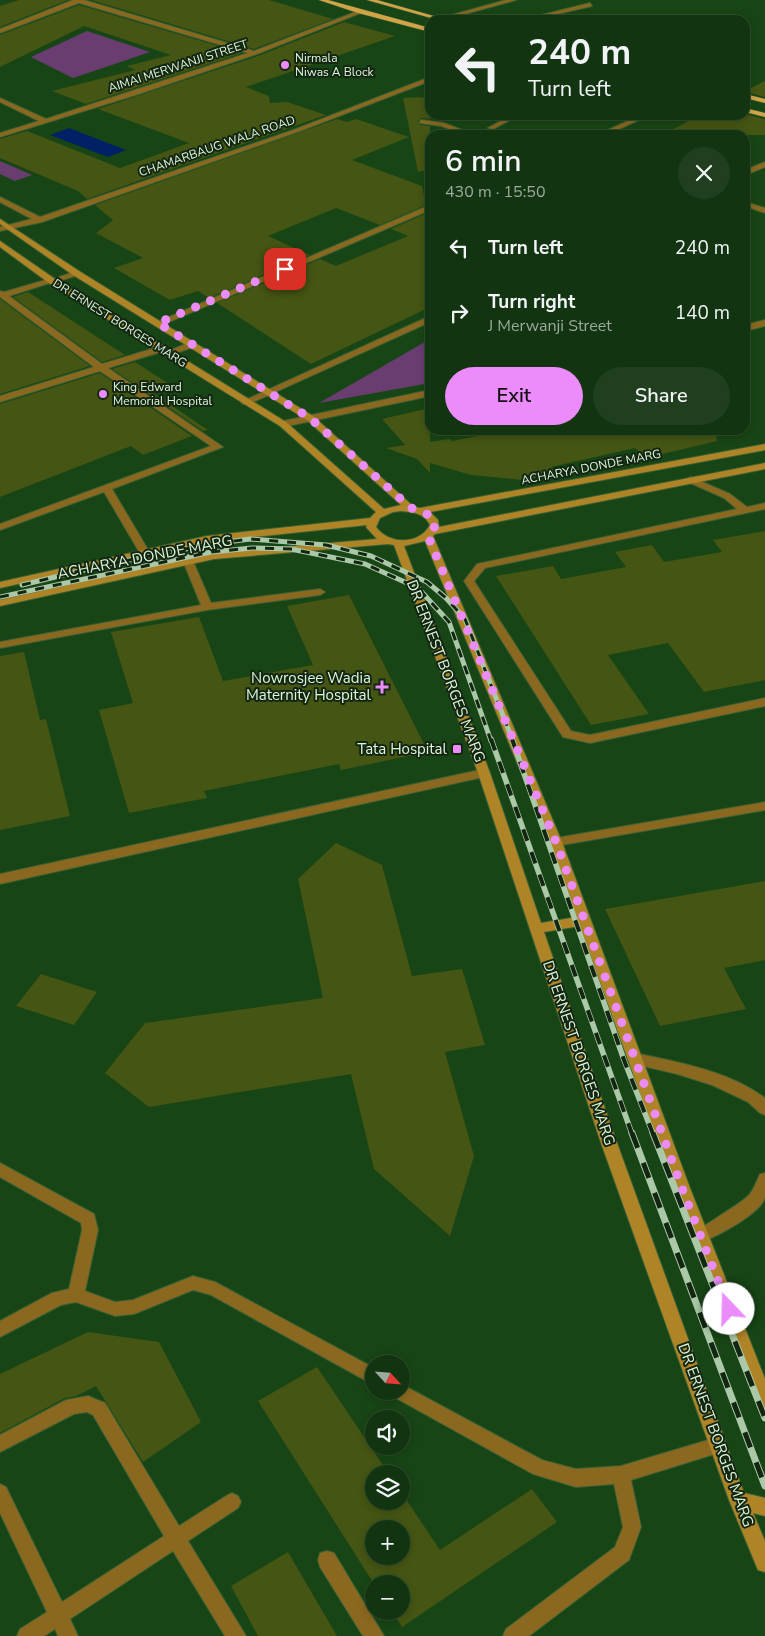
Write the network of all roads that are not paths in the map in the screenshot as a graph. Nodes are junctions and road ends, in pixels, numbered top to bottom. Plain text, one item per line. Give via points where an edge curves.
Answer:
1 (78, 0) edge
2 (322, 0) edge
3 (370, 0) edge
4 (513, 0) edge
5 (590, 6) dead end
6 (360, 12) junction
7 (427, 15) edge
8 (457, 15) edge
9 (542, 15) edge
10 (425, 29) edge
11 (0, 30) edge
12 (255, 53) junction
13 (425, 81) edge
14 (750, 97) edge
15 (0, 100) edge
16 (765, 101) edge
17 (750, 111) edge
18 (765, 115) edge
19 (507, 120) edge
20 (635, 120) edge
21 (45, 121) junction
22 (422, 122) dead end
23 (491, 128) dead end
24 (458, 130) edge
25 (612, 130) edge
26 (0, 135) edge
27 (765, 164) edge
28 (750, 171) edge
29 (0, 199) edge
30 (750, 206) edge
31 (425, 209) edge
32 (765, 211) edge
33 (38, 220) junction
34 (0, 221) edge
35 (4, 228) edge
36 (0, 243) edge
37 (76, 274) junction
38 (52, 281) junction
39 (2, 294) edge
40 (425, 321) edge
41 (158, 323) junction
42 (763, 326) edge
43 (750, 327) edge
44 (193, 344) junction
45 (165, 351) junction
46 (100, 366) junction
47 (270, 392) junction
48 (425, 394) edge
49 (0, 399) edge
50 (246, 402) junction
51 (310, 418) junction
52 (283, 424) junction
53 (765, 447) edge
54 (765, 466) edge
55 (691, 480) junction
56 (107, 488) junction
57 (765, 506) edge
58 (416, 510) junction
59 (745, 510) junction
60 (382, 512) junction
61 (372, 521) junction
62 (0, 527) edge
63 (431, 534) junction
64 (207, 539) junction
65 (393, 542) junction
66 (145, 553) junction
67 (214, 556) junction
68 (188, 561) junction
69 (0, 585) edge
70 (320, 592) dead end
71 (0, 603) edge
72 (207, 607) junction
73 (0, 645) edge
74 (765, 702) edge
75 (484, 773) junction
76 (765, 806) edge
77 (556, 842) junction
78 (0, 880) edge
79 (585, 921) junction
80 (537, 928) junction
81 (635, 1059) junction
82 (765, 1109) edge
83 (0, 1169) edge
84 (765, 1179) edge
85 (701, 1235) junction
86 (76, 1295) junction
87 (0, 1330) edge
88 (365, 1372) edge
89 (410, 1397) edge
90 (765, 1401) edge
91 (0, 1444) edge
92 (718, 1445) junction
93 (621, 1475) junction
94 (0, 1493) edge
95 (738, 1500) junction
96 (232, 1502) dead end
97 (765, 1508) edge
98 (176, 1540) junction
99 (327, 1560) dead end
100 (765, 1563) edge
101 (57, 1617) junction
102 (27, 1636) edge
103 (68, 1636) edge
104 (236, 1636) edge
105 (374, 1636) edge
106 (514, 1636) edge

1 - 11 street
1 - 12 street
2 - 6 highway
3 - 7 highway
4 - 8 street
5 - 9 street
6 - 10 highway
6 - 12 street, AIMAI MERWANJI STREET
12 - 21 street, AIMAI MERWANJI STREET
13 - 33 street, CHAMARBAUG WALA ROAD via 298,130
14 - 16 highway
15 - 21 street
17 - 18 highway
19 - 23 street
20 - 25 street
21 - 26 street, AIMAI MERWANJI STREET
22 - 24 street
27 - 28 street
29 - 33 street
30 - 32 street
31 - 41 street
33 - 35 street, CHAMARBAUG WALA ROAD
34 - 35 main road, DR ERNEST BORGES MARG
35 - 37 main road, DR ERNEST BORGES MARG
36 - 38 main road, DR ERNEST BORGES MARG
37 - 38 street
37 - 41 main road, DR ERNEST BORGES MARG
38 - 39 street
38 - 45 main road, DR ERNEST BORGES MARG
39 - 46 street
40 - 47 street
41 - 44 main road, DR ERNEST BORGES MARG
42 - 43 street
44 - 45 street
44 - 47 main road, DR ERNEST BORGES MARG
45 - 46 street
45 - 50 main road, DR ERNEST BORGES MARG
46 - 49 street
46 - 56 street via 218,447
47 - 50 street
47 - 51 main road, DR ERNEST BORGES MARG
48 - 51 street
50 - 52 main road, DR ERNEST BORGES MARG
51 - 52 street
51 - 58 main road, DR ERNEST BORGES MARG
52 - 60 main road, DR ERNEST BORGES MARG
53 - 58 main road, ACHARYA DONDE MARG
54 - 55 main road
55 - 59 street via 727,496
55 - 63 main road
56 - 62 street
56 - 66 street
57 - 59 street
58 - 60 main road, ACHARYA DONDE MARG via 401,508
58 - 63 main road, DR ERNEST BORGES MARG via 433,519 435,525
59 - 74 street via 481,566 469,581 567,734 590,739
60 - 61 main road
61 - 64 main road, ACHARYA DONDE MARG
61 - 65 main road via 373,532
63 - 65 main road, ACHARYA DONDE MARG via 409,543
63 - 77 main road
64 - 66 main road, ACHARYA DONDE MARG
64 - 67 main road
65 - 67 main road, ACHARYA DONDE MARG
65 - 75 main road, DR ERNEST BORGES MARG
66 - 69 main road, ACHARYA DONDE MARG
67 - 68 main road, ACHARYA DONDE MARG
68 - 71 main road, ACHARYA DONDE MARG
68 - 72 street
70 - 72 street
72 - 73 street
75 - 78 street
75 - 80 main road, DR ERNEST BORGES MARG
76 - 77 street
77 - 79 main road
79 - 80 main road
79 - 81 main road
80 - 92 main road, DR ERNEST BORGES MARG via 609,1143
81 - 82 street via 682,1068 722,1082 762,1103
81 - 85 main road
83 - 86 street via 88,1219 90,1230
84 - 85 street via 758,1196 727,1222
85 - 90 main road
86 - 87 street via 58,1298
86 - 88 street via 115,1309 134,1307 193,1284 216,1289
89 - 93 street via 539,1468 576,1478
91 - 98 street via 72,1406 88,1404 99,1409
92 - 93 street
92 - 95 main road, DR ERNEST BORGES MARG
93 - 106 street via 632,1527 622,1552
94 - 101 street
95 - 97 main road
95 - 100 main road, DR ERNEST BORGES MARG
96 - 98 street
98 - 101 street
98 - 104 street
99 - 105 street
101 - 102 street
101 - 103 street

